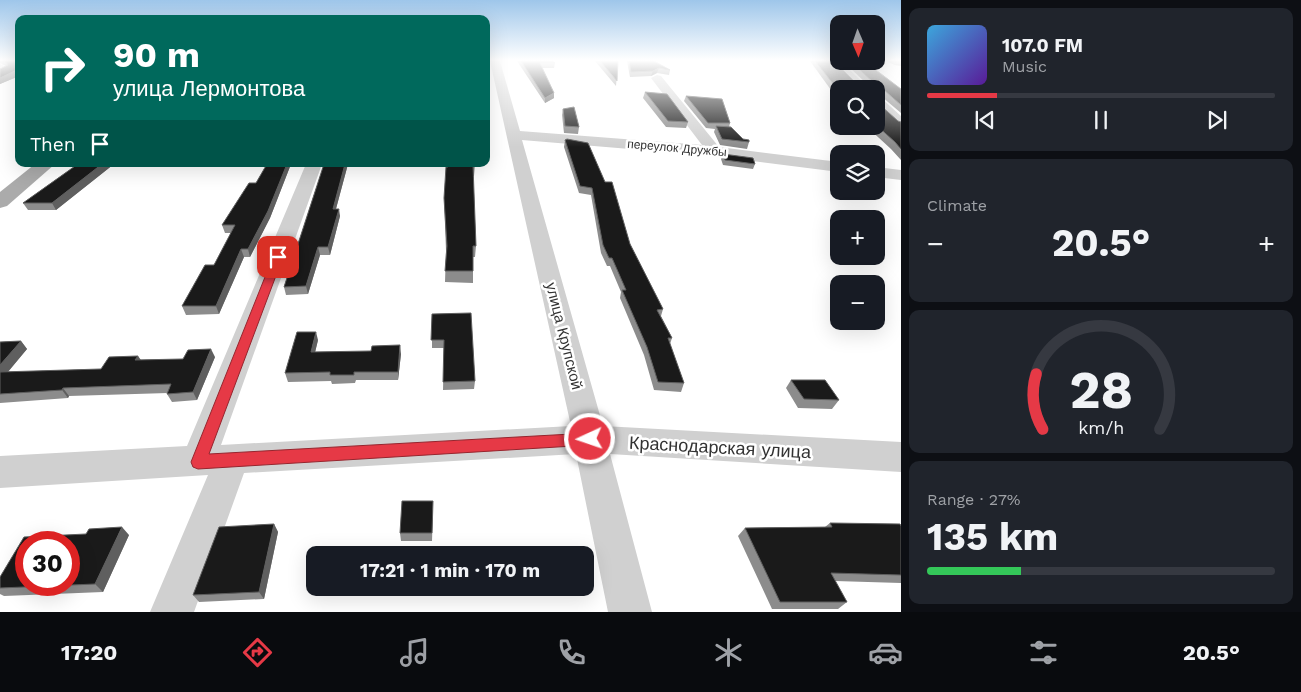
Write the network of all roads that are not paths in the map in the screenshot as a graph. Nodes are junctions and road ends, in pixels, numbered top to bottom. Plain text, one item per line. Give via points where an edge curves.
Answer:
1 (502, 90) edge
2 (666, 90) edge
3 (885, 108) edge
4 (901, 123) edge
5 (514, 135) junction
6 (714, 151) junction
7 (830, 166) edge
8 (42, 167) edge
9 (313, 167) edge
10 (885, 173) edge
11 (901, 175) edge
12 (0, 202) edge
13 (590, 439) junction
14 (901, 457) edge
15 (215, 460) junction
16 (0, 472) edge
17 (172, 612) edge
18 (630, 612) edge

1 - 5 street, улица Крупской
2 - 6 street
3 - 4 street
5 - 6 street, переулок Дружбы
5 - 13 street, улица Крупской
6 - 7 street, переулок Дружбы
8 - 12 main road
9 - 15 street
10 - 11 street
13 - 14 street, Краснодарская улица
13 - 15 street, Краснодарская улица
13 - 18 street, улица Крупской
15 - 16 street, Краснодарская улица
15 - 17 street

